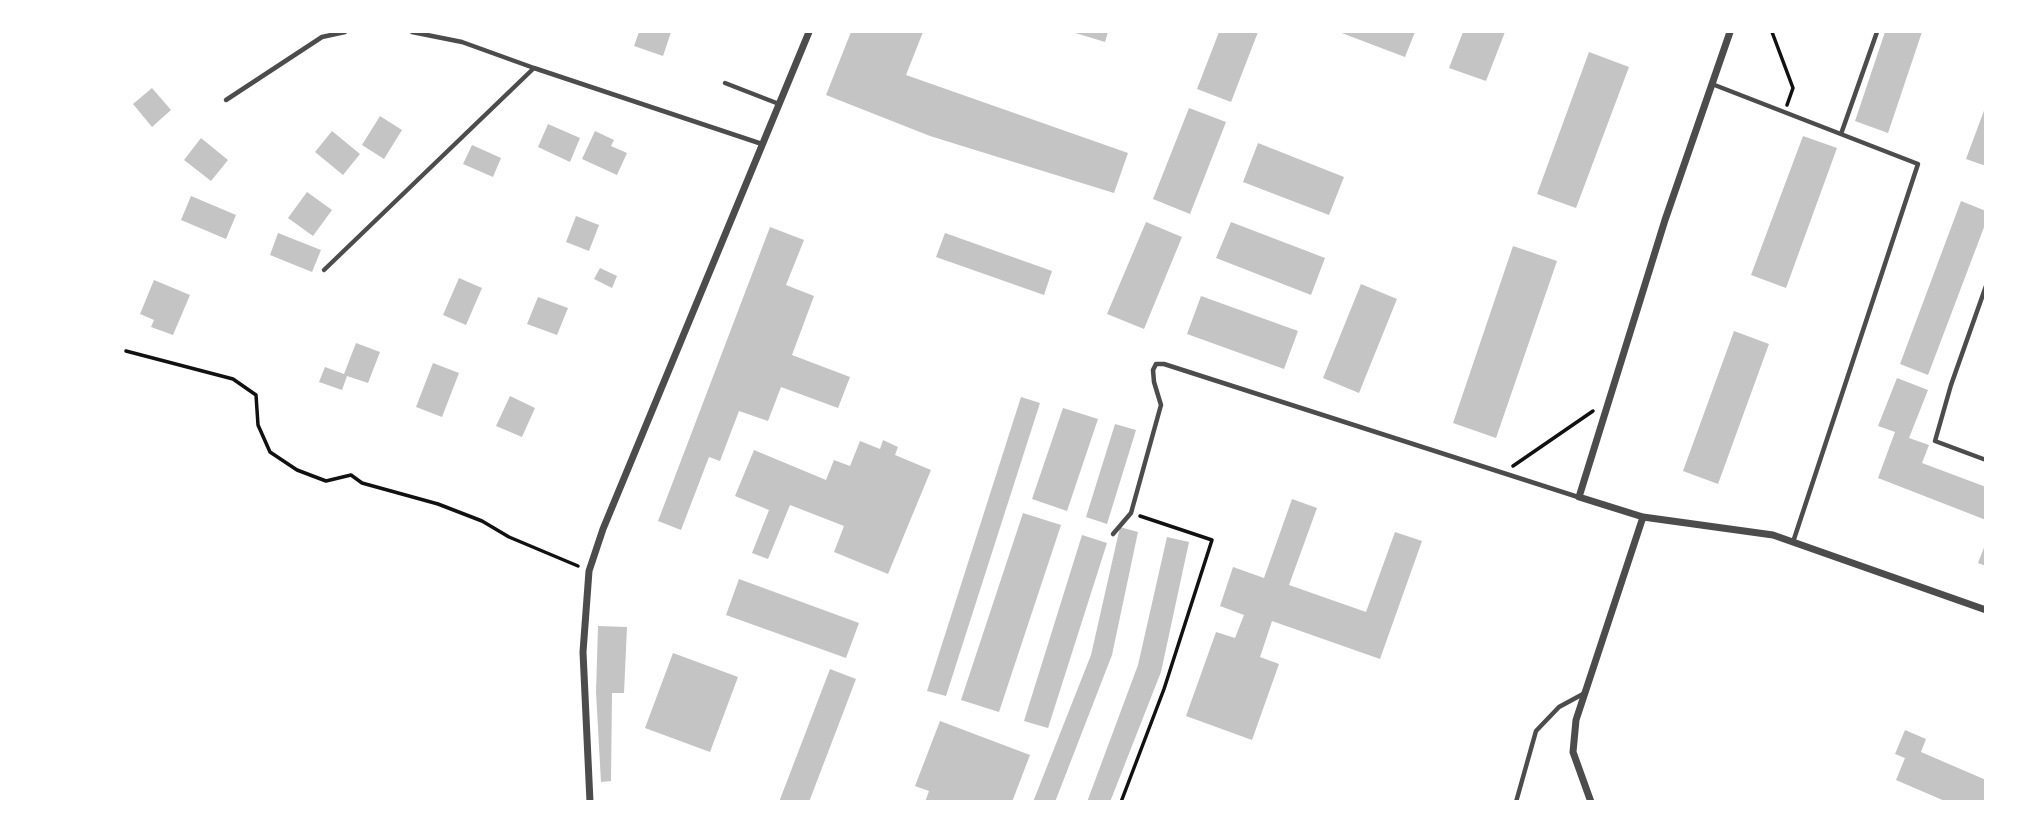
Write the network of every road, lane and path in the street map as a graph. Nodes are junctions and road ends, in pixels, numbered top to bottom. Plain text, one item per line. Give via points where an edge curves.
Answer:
1 (345, 32) edge
2 (412, 32) edge
3 (809, 32) edge
4 (1730, 32) edge
5 (1772, 32) edge
6 (1877, 32) edge
7 (439, 34) edge
8 (534, 68) junction
9 (725, 83) dead end
10 (1712, 85) junction
11 (226, 100) dead end
12 (779, 104) junction
13 (1784, 112) junction
14 (1842, 134) junction
15 (762, 144) junction
16 (324, 270) dead end
17 (1986, 286) edge
18 (127, 352) dead end
19 (1609, 400) junction
20 (1986, 460) edge
21 (1503, 474) junction
22 (1579, 497) junction
23 (1131, 513) junction
24 (1643, 517) junction
25 (1113, 534) dead end
26 (1793, 543) junction
27 (589, 571) junction
28 (1986, 610) edge
29 (1583, 694) junction
30 (590, 802) edge
31 (1121, 802) edge
32 (1516, 802) edge
33 (1591, 802) edge

1 - 11 lane via 322,37
2 - 7 lane
3 - 12 street
4 - 10 street
5 - 13 path via 1793,88
6 - 14 lane
7 - 8 lane
8 - 15 lane
8 - 16 lane
9 - 12 lane
10 - 13 lane
10 - 19 street
12 - 15 street
13 - 14 lane
14 - 26 lane via 1918,164
15 - 27 street
17 - 20 lane via 1935,441
18 - 27 path via 233,379 256,395 258,425 270,452 297,470 326,481 351,475 362,483 438,504
19 - 21 path
19 - 22 street
21 - 22 lane
21 - 23 lane via 1156,364 1154,382 1161,405
22 - 24 street
23 - 25 lane
23 - 31 path via 1212,540 1164,689
24 - 26 street via 1773,535
24 - 29 street
26 - 28 street
27 - 30 street via 583,652
29 - 32 lane via 1559,707 1536,731
29 - 33 street via 1573,752

